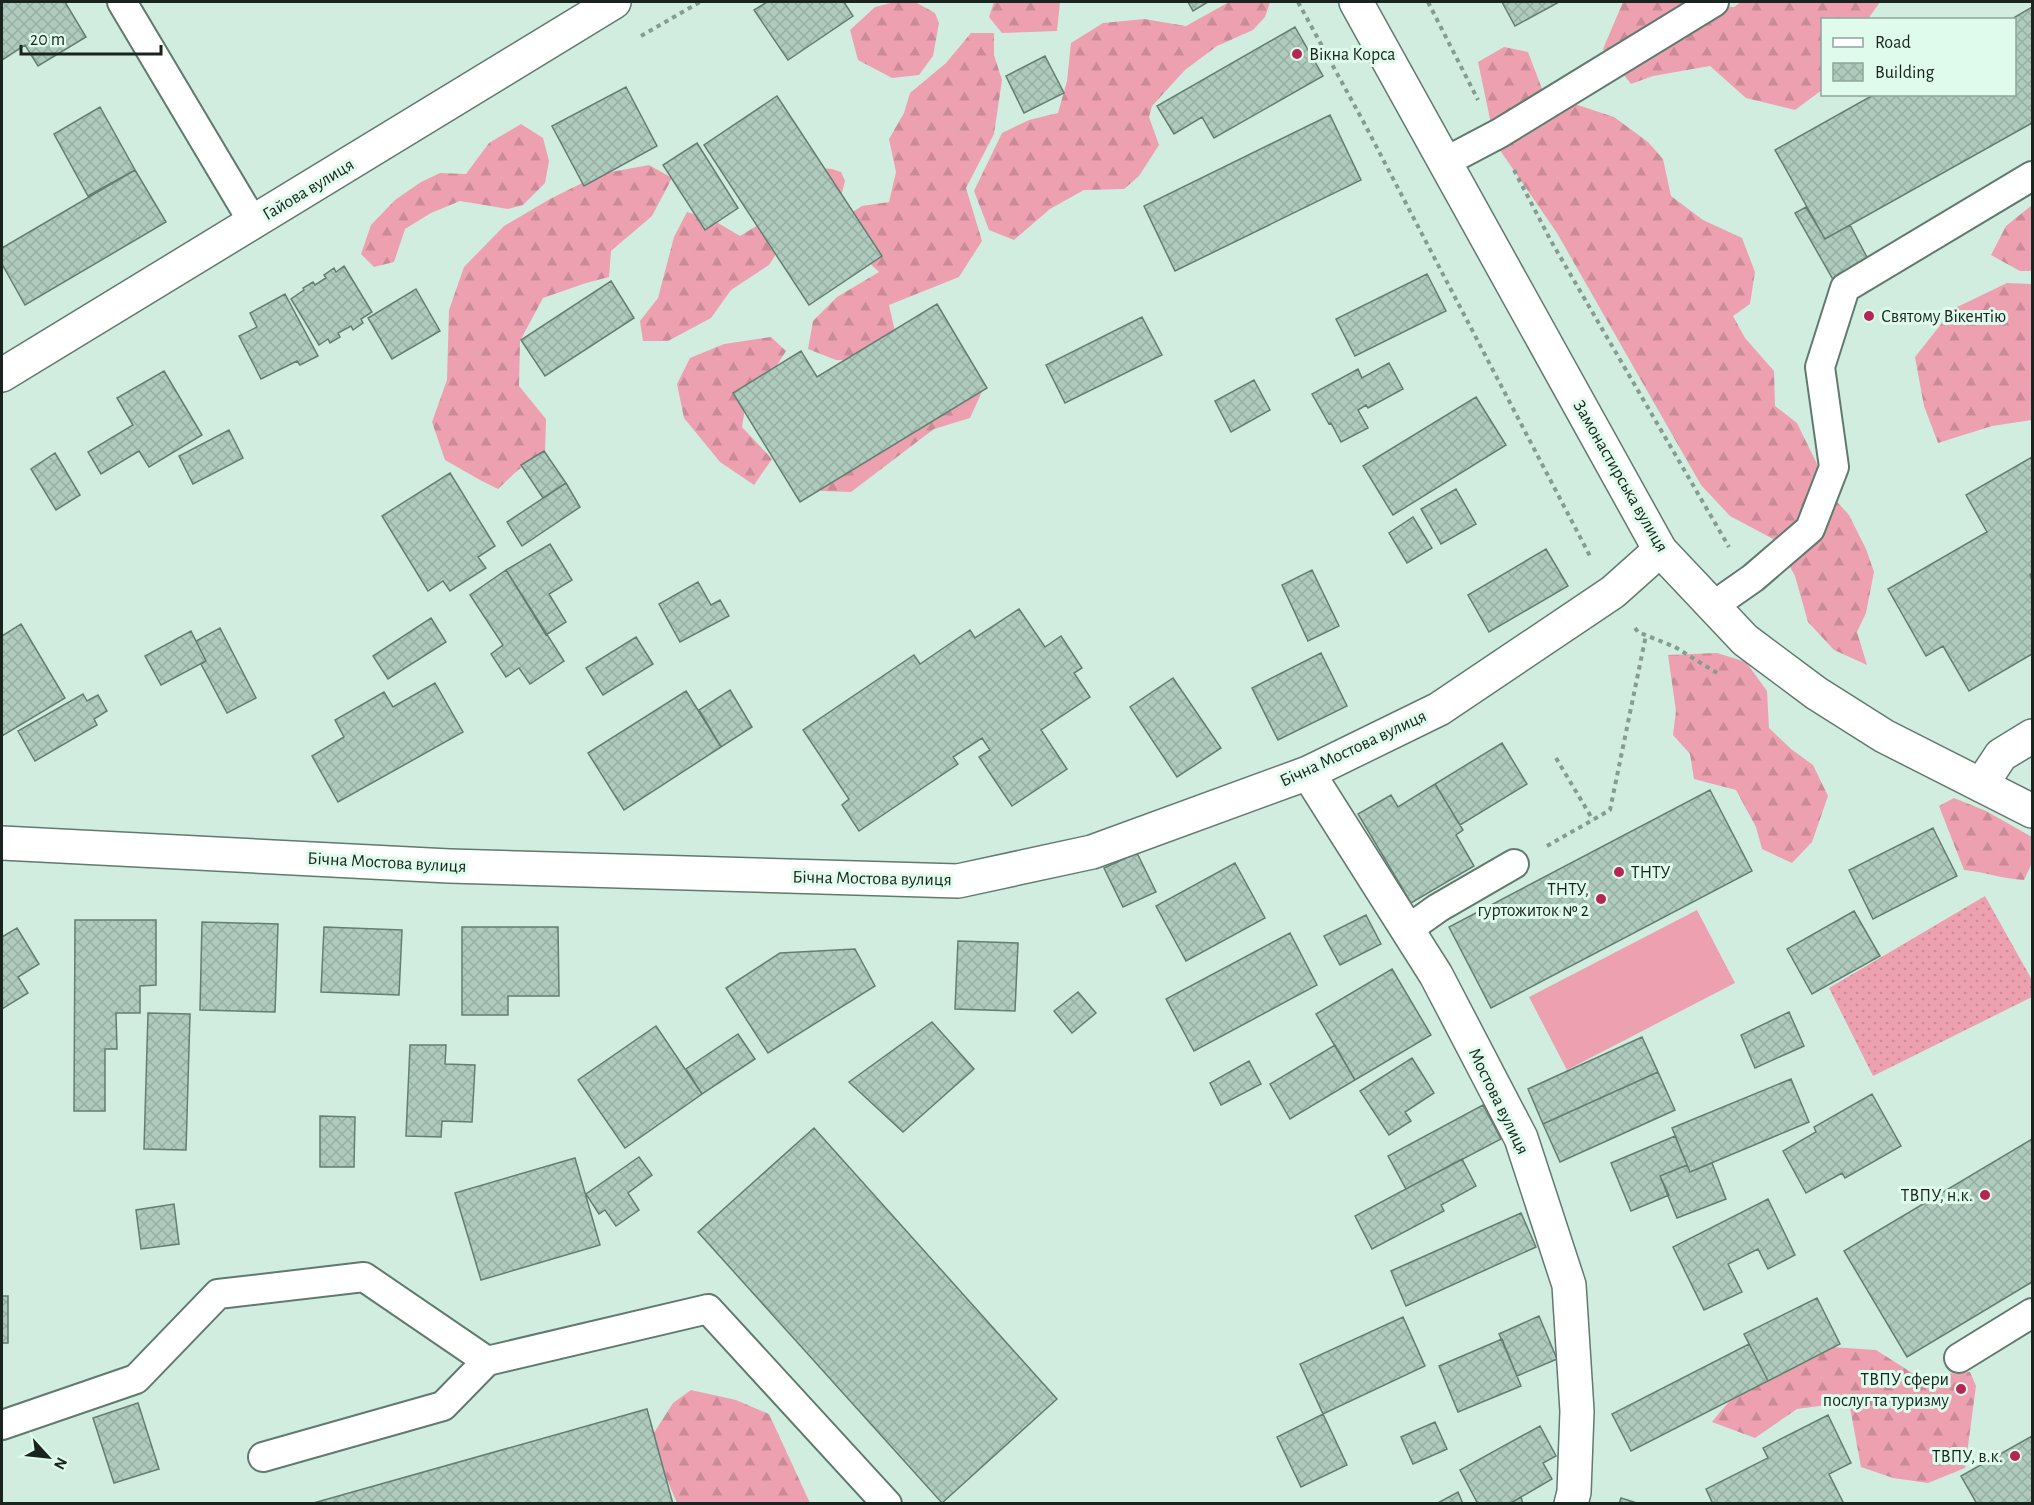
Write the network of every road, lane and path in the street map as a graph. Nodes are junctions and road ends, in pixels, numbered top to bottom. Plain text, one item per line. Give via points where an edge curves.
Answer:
1 (122, 2) edge
2 (614, 2) edge
3 (1356, 2) edge
4 (1428, 2) edge
5 (1714, 2) edge
6 (1496, 135) junction
7 (1445, 162) junction
8 (2032, 176) edge
9 (253, 222) junction
10 (2, 375) edge
11 (1660, 549) junction
12 (1753, 578) junction
13 (1713, 606) junction
14 (1646, 635) dead end
15 (2032, 736) edge
16 (1556, 758) dead end
17 (1308, 773) junction
18 (1981, 785) junction
19 (2032, 811) edge
20 (1593, 820) junction
21 (2, 843) edge
22 (1514, 864) joint
23 (1407, 930) junction
24 (2032, 1313) edge
25 (1959, 1358) dead end
26 (487, 1361) junction
27 (2, 1425) edge
28 (263, 1457) dead end
29 (887, 1503) edge
30 (1571, 1503) edge

1 - 9 lane
2 - 9 street, Гайова вулиця
3 - 7 street, Замонастирська вулиця
4 - 6 path
5 - 6 lane
6 - 7 lane
6 - 12 path via 1562,261 1732,553
7 - 11 street, Замонастирська вулиця
8 - 12 lane via 1845,288 1820,367 1834,467 1810,530
9 - 10 street, Гайова вулиця
11 - 13 street, Замонастирська вулиця
11 - 17 street, Бічна Мостова вулиця via 1612,592 1439,709
12 - 13 lane
13 - 18 street, Замонастирська вулиця via 1745,640 1816,693 1884,736
14 - 20 path via 1610,810
15 - 18 street via 2001,755
16 - 20 path
17 - 21 street, Бічна Мостова вулиця via 1092,852 958,880 449,866
17 - 23 street, Мостова вулиця
18 - 19 street, Замонастирська вулиця
20 - 22 path
22 - 23 lane
23 - 30 street, Мостова вулиця via 1436,975 1521,1138 1569,1285 1577,1411
24 - 25 lane
26 - 27 lane via 364,1277 218,1294 136,1379
26 - 28 lane via 443,1406
26 - 29 lane via 708,1309

